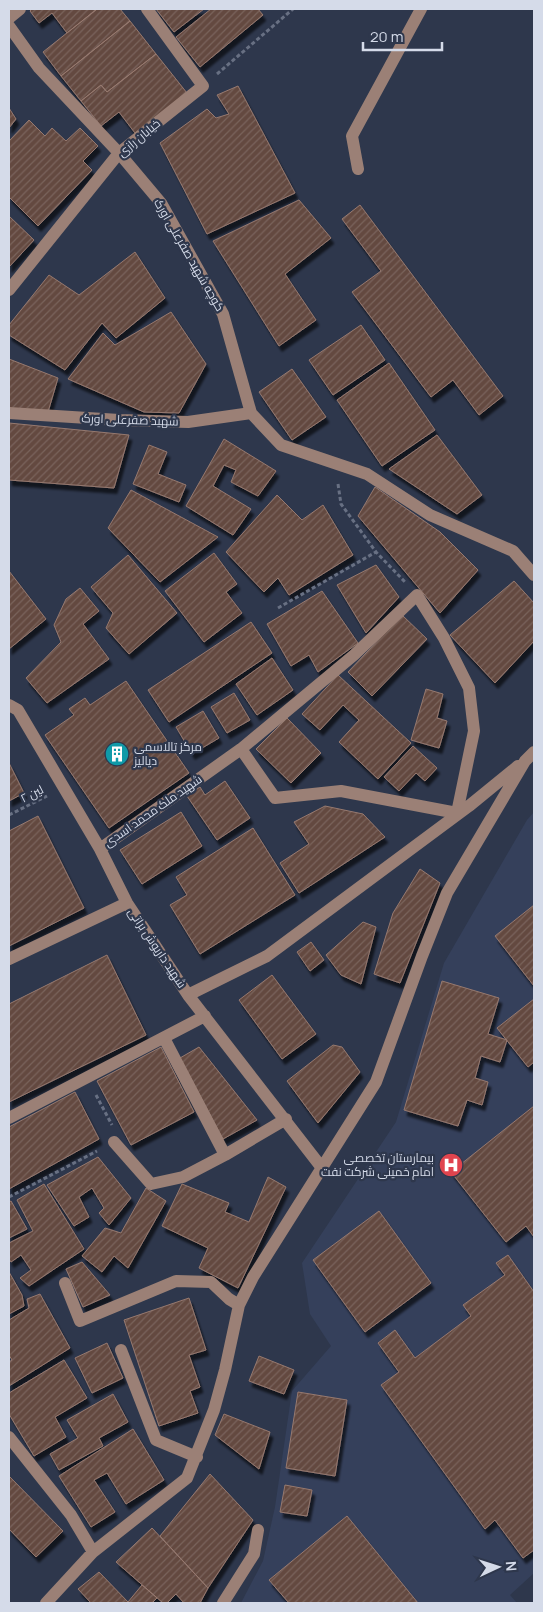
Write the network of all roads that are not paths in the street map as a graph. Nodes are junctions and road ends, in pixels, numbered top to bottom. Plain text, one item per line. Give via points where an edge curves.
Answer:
1 (20, 9) edge
2 (147, 9) edge
3 (421, 9) edge
4 (9, 18) edge
5 (9, 26) edge
6 (119, 153) junction
7 (358, 169) dead end
8 (9, 290) edge
9 (251, 413) junction
10 (9, 414) edge
11 (534, 575) edge
12 (9, 705) edge
13 (241, 749) junction
14 (534, 752) edge
15 (525, 761) junction
16 (463, 810) junction
17 (100, 849) junction
18 (127, 903) junction
19 (9, 959) edge
20 (188, 995) junction
21 (205, 1016) junction
22 (164, 1038) junction
23 (9, 1118) edge
24 (286, 1119) junction
25 (114, 1142) road end
26 (225, 1155) junction
27 (322, 1168) junction
28 (65, 1282) dead end
29 (239, 1305) junction
30 (121, 1350) dead end
31 (9, 1438) edge
32 (196, 1457) junction
33 (258, 1530) dead end
34 (93, 1552) junction
35 (46, 1603) edge
36 (223, 1603) edge

1 - 4 street
2 - 6 street, خیابان رازی via 204,86
3 - 7 street via 352,136
5 - 6 street, کوچه شهید صفرعلی اورک via 39,68
6 - 8 street, خیابان رازی
6 - 9 street, کوچه شهید صفرعلی اورک via 161,202 223,314
9 - 10 street, شهید صفرعلی اورک via 188,422
9 - 11 street, کوچه شهید صفرعلی اورک via 281,445 367,474 430,515 513,551
12 - 17 street, شهید داریوش براتی via 18,710
13 - 16 street via 275,798 341,791
13 - 16 street, شهید ملک محمد اسدی via 354,655 417,595 444,638 469,688 474,731
13 - 17 street, شهید ملک محمد اسدی
14 - 15 street
15 - 16 street, شهید داریوش براتی
15 - 27 street via 447,894 376,1082
16 - 20 street, شهید داریوش براتی via 267,956
17 - 18 street, شهید داریوش براتی
18 - 19 street
18 - 20 street, شهید داریوش براتی
20 - 21 street
21 - 22 street
21 - 24 street
22 - 23 street
22 - 26 street
24 - 26 street
24 - 27 street
25 - 26 street via 151,1184 183,1177
27 - 29 street via 253,1277
28 - 29 street via 80,1321 176,1281 211,1282
29 - 32 street via 221,1386
30 - 32 street via 156,1440
31 - 34 street via 71,1515
32 - 34 street via 188,1478
33 - 36 street via 254,1554
34 - 35 street

